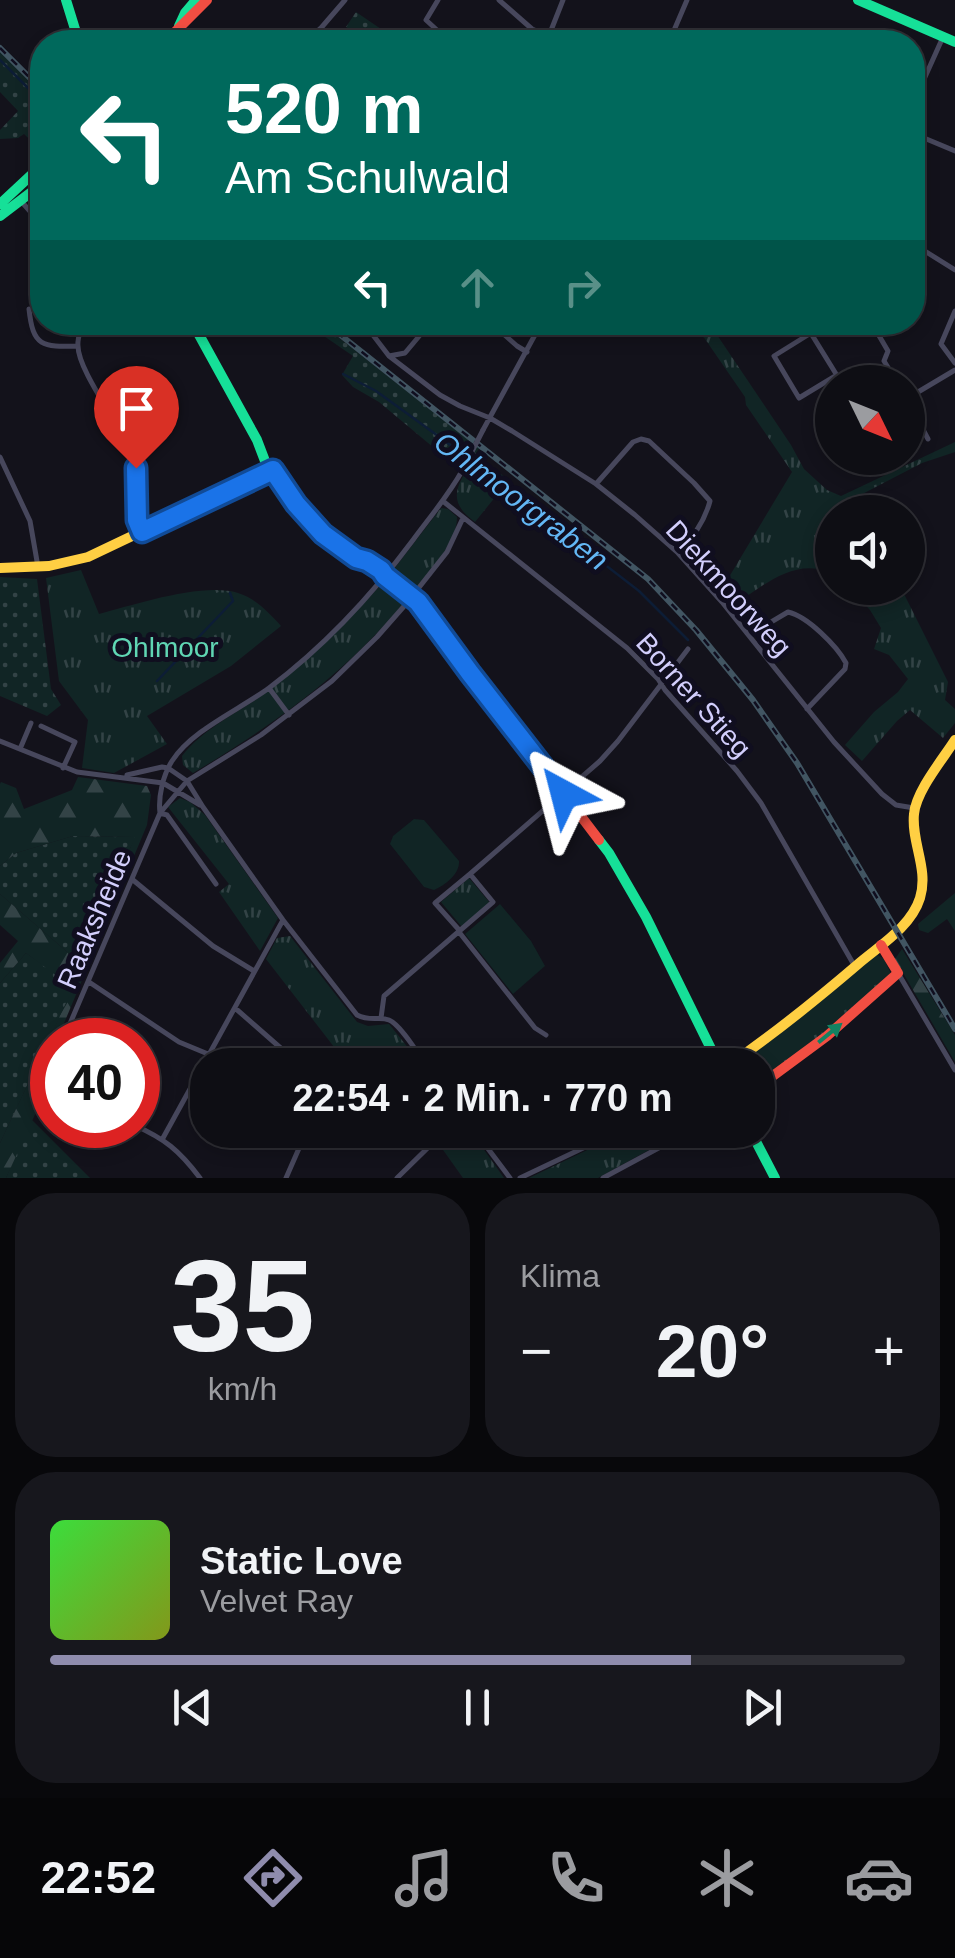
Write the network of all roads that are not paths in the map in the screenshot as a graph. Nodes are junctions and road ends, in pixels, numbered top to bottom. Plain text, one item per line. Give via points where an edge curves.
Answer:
1 (66, 0) edge
2 (196, 0) edge
3 (207, 0) edge
4 (345, 0) edge
5 (438, 0) edge
6 (499, 0) edge
7 (563, 0) edge
8 (686, 0) edge
9 (858, 0) edge
10 (179, 26) junction
11 (75, 30) edge
12 (176, 30) edge
13 (320, 30) edge
14 (437, 30) edge
15 (534, 30) edge
16 (551, 30) edge
17 (674, 30) edge
18 (942, 37) junction
19 (955, 42) edge
20 (925, 76) edge
21 (925, 138) edge
22 (955, 151) edge
23 (30, 177) edge
24 (30, 194) edge
25 (21, 201) junction
26 (0, 204) edge
27 (30, 211) edge
28 (0, 216) edge
29 (925, 250) edge
30 (955, 270) edge
31 (29, 309) dead end
32 (955, 311) edge
33 (30, 315) edge
34 (35, 335) edge
35 (80, 335) edge
36 (199, 335) edge
37 (373, 335) edge
38 (420, 335) edge
39 (506, 335) edge
40 (535, 335) edge
41 (808, 335) edge
42 (812, 335) edge
43 (879, 335) edge
44 (78, 346) junction
45 (526, 352) junction
46 (405, 353) junction
47 (390, 356) junction
48 (831, 365) edge
49 (886, 365) edge
50 (955, 367) edge
51 (406, 371) junction
52 (815, 388) edge
53 (925, 389) edge
54 (490, 418) junction
55 (925, 433) edge
56 (928, 439) dead end
57 (0, 457) edge
58 (273, 470) junction
59 (596, 484) junction
60 (444, 502) junction
61 (463, 518) junction
62 (142, 532) junction
63 (678, 553) junction
64 (38, 567) junction
65 (0, 568) edge
66 (385, 576) junction
67 (411, 598) junction
68 (750, 635) junction
69 (688, 649) dead end
70 (662, 685) junction
71 (269, 688) junction
72 (807, 709) junction
73 (289, 715) junction
74 (31, 724) dead end
75 (41, 726) dead end
76 (955, 740) edge
77 (2, 744) edge
78 (20, 749) junction
79 (63, 768) junction
80 (168, 768) junction
81 (123, 776) junction
82 (163, 783) junction
83 (180, 786) junction
84 (564, 794) junction
85 (203, 807) junction
86 (914, 808) junction
87 (160, 812) junction
88 (470, 874) junction
89 (133, 880) junction
90 (216, 884) dead end
91 (283, 920) junction
92 (459, 931) junction
93 (881, 945) junction
94 (855, 967) junction
95 (254, 971) junction
96 (898, 973) junction
97 (88, 982) junction
98 (234, 1007) junction
99 (72, 1018) edge
100 (381, 1018) junction
101 (546, 1036) dead end
102 (194, 1048) edge
103 (211, 1048) edge
104 (281, 1048) edge
105 (413, 1048) edge
106 (711, 1048) edge
107 (753, 1048) edge
108 (955, 1070) edge
109 (775, 1074) edge
110 (190, 1088) edge
111 (160, 1137) edge
112 (163, 1138) junction
113 (300, 1148) edge
114 (428, 1148) edge
115 (488, 1148) edge
116 (583, 1148) edge
117 (659, 1148) edge
118 (759, 1148) edge
119 (200, 1178) edge
120 (286, 1178) edge
121 (397, 1178) edge
122 (510, 1178) edge
123 (520, 1178) edge
124 (603, 1178) edge
125 (775, 1178) edge

1 - 11 street
2 - 10 street
3 - 10 street
4 - 13 street
5 - 14 street via 426,20
6 - 15 street
7 - 16 street
8 - 17 street
9 - 18 street
10 - 12 street
18 - 19 street
18 - 20 street
21 - 22 street
23 - 26 street
24 - 25 street
25 - 27 street
25 - 28 street
29 - 30 street
31 - 33 street
32 - 50 street via 941,339
34 - 44 street via 49,347
35 - 44 street
36 - 58 street
37 - 47 street, Diekmoorweg
38 - 46 street
39 - 45 street
40 - 45 street
41 - 52 street via 774,356 799,398
42 - 48 street
43 - 49 street via 888,351
44 - 62 street via 131,453
45 - 54 street
46 - 47 street
46 - 51 street
47 - 51 street, Diekmoorweg
50 - 53 street
51 - 54 street, Diekmoorweg
54 - 59 street, Diekmoorweg
54 - 60 street, bridge
55 - 56 street
57 - 64 street via 30,521
58 - 62 street
58 - 66 street via 328,538
59 - 63 street, Diekmoorweg
59 - 63 street via 633,442 647,440 710,500
60 - 61 street, Borner Stieg
60 - 66 street
61 - 67 street, Raaksheide
61 - 70 street, Borner Stieg via 628,648
62 - 64 street via 88,557
63 - 68 street, Diekmoorweg
64 - 65 street
66 - 67 street
66 - 71 street
67 - 73 street, Raaksheide via 339,674
67 - 84 street
68 - 72 street, Diekmoorweg
68 - 72 street via 788,612 798,614 842,654 845,669
69 - 70 street
70 - 84 street
70 - 94 street, Borner Stieg via 761,803
71 - 73 street
71 - 80 street via 193,738
72 - 86 street, Diekmoorweg via 882,794
73 - 83 street, Raaksheide
74 - 78 street
75 - 79 street via 75,742
76 - 86 street
77 - 78 street
78 - 79 street
79 - 81 street
80 - 81 street
80 - 82 street, Raaksheide
80 - 83 street
81 - 82 street
82 - 83 street
82 - 87 street, Raaksheide
83 - 85 street
83 - 85 street
83 - 87 street, Raaksheide
84 - 88 street
84 - 106 street via 632,889
85 - 91 street
86 - 93 street via 923,885 908,919
87 - 89 street, Raaksheide
87 - 90 street
88 - 92 street via 493,902
88 - 92 street via 435,903
89 - 95 street
89 - 97 street, Raaksheide
91 - 95 street
91 - 100 street via 357,1015
92 - 100 street via 384,996
92 - 101 street
93 - 94 street
93 - 96 street
94 - 107 street
95 - 98 street
96 - 108 street
109 -> 96 street
97 - 99 street, Raaksheide
97 - 102 street
98 - 103 street
98 - 104 street
100 - 105 street via 393,1022
110 - 112 street
111 - 112 street
112 - 119 street
113 - 120 street
114 - 121 street
115 - 122 street
116 - 123 street
117 - 124 street
118 - 125 street

